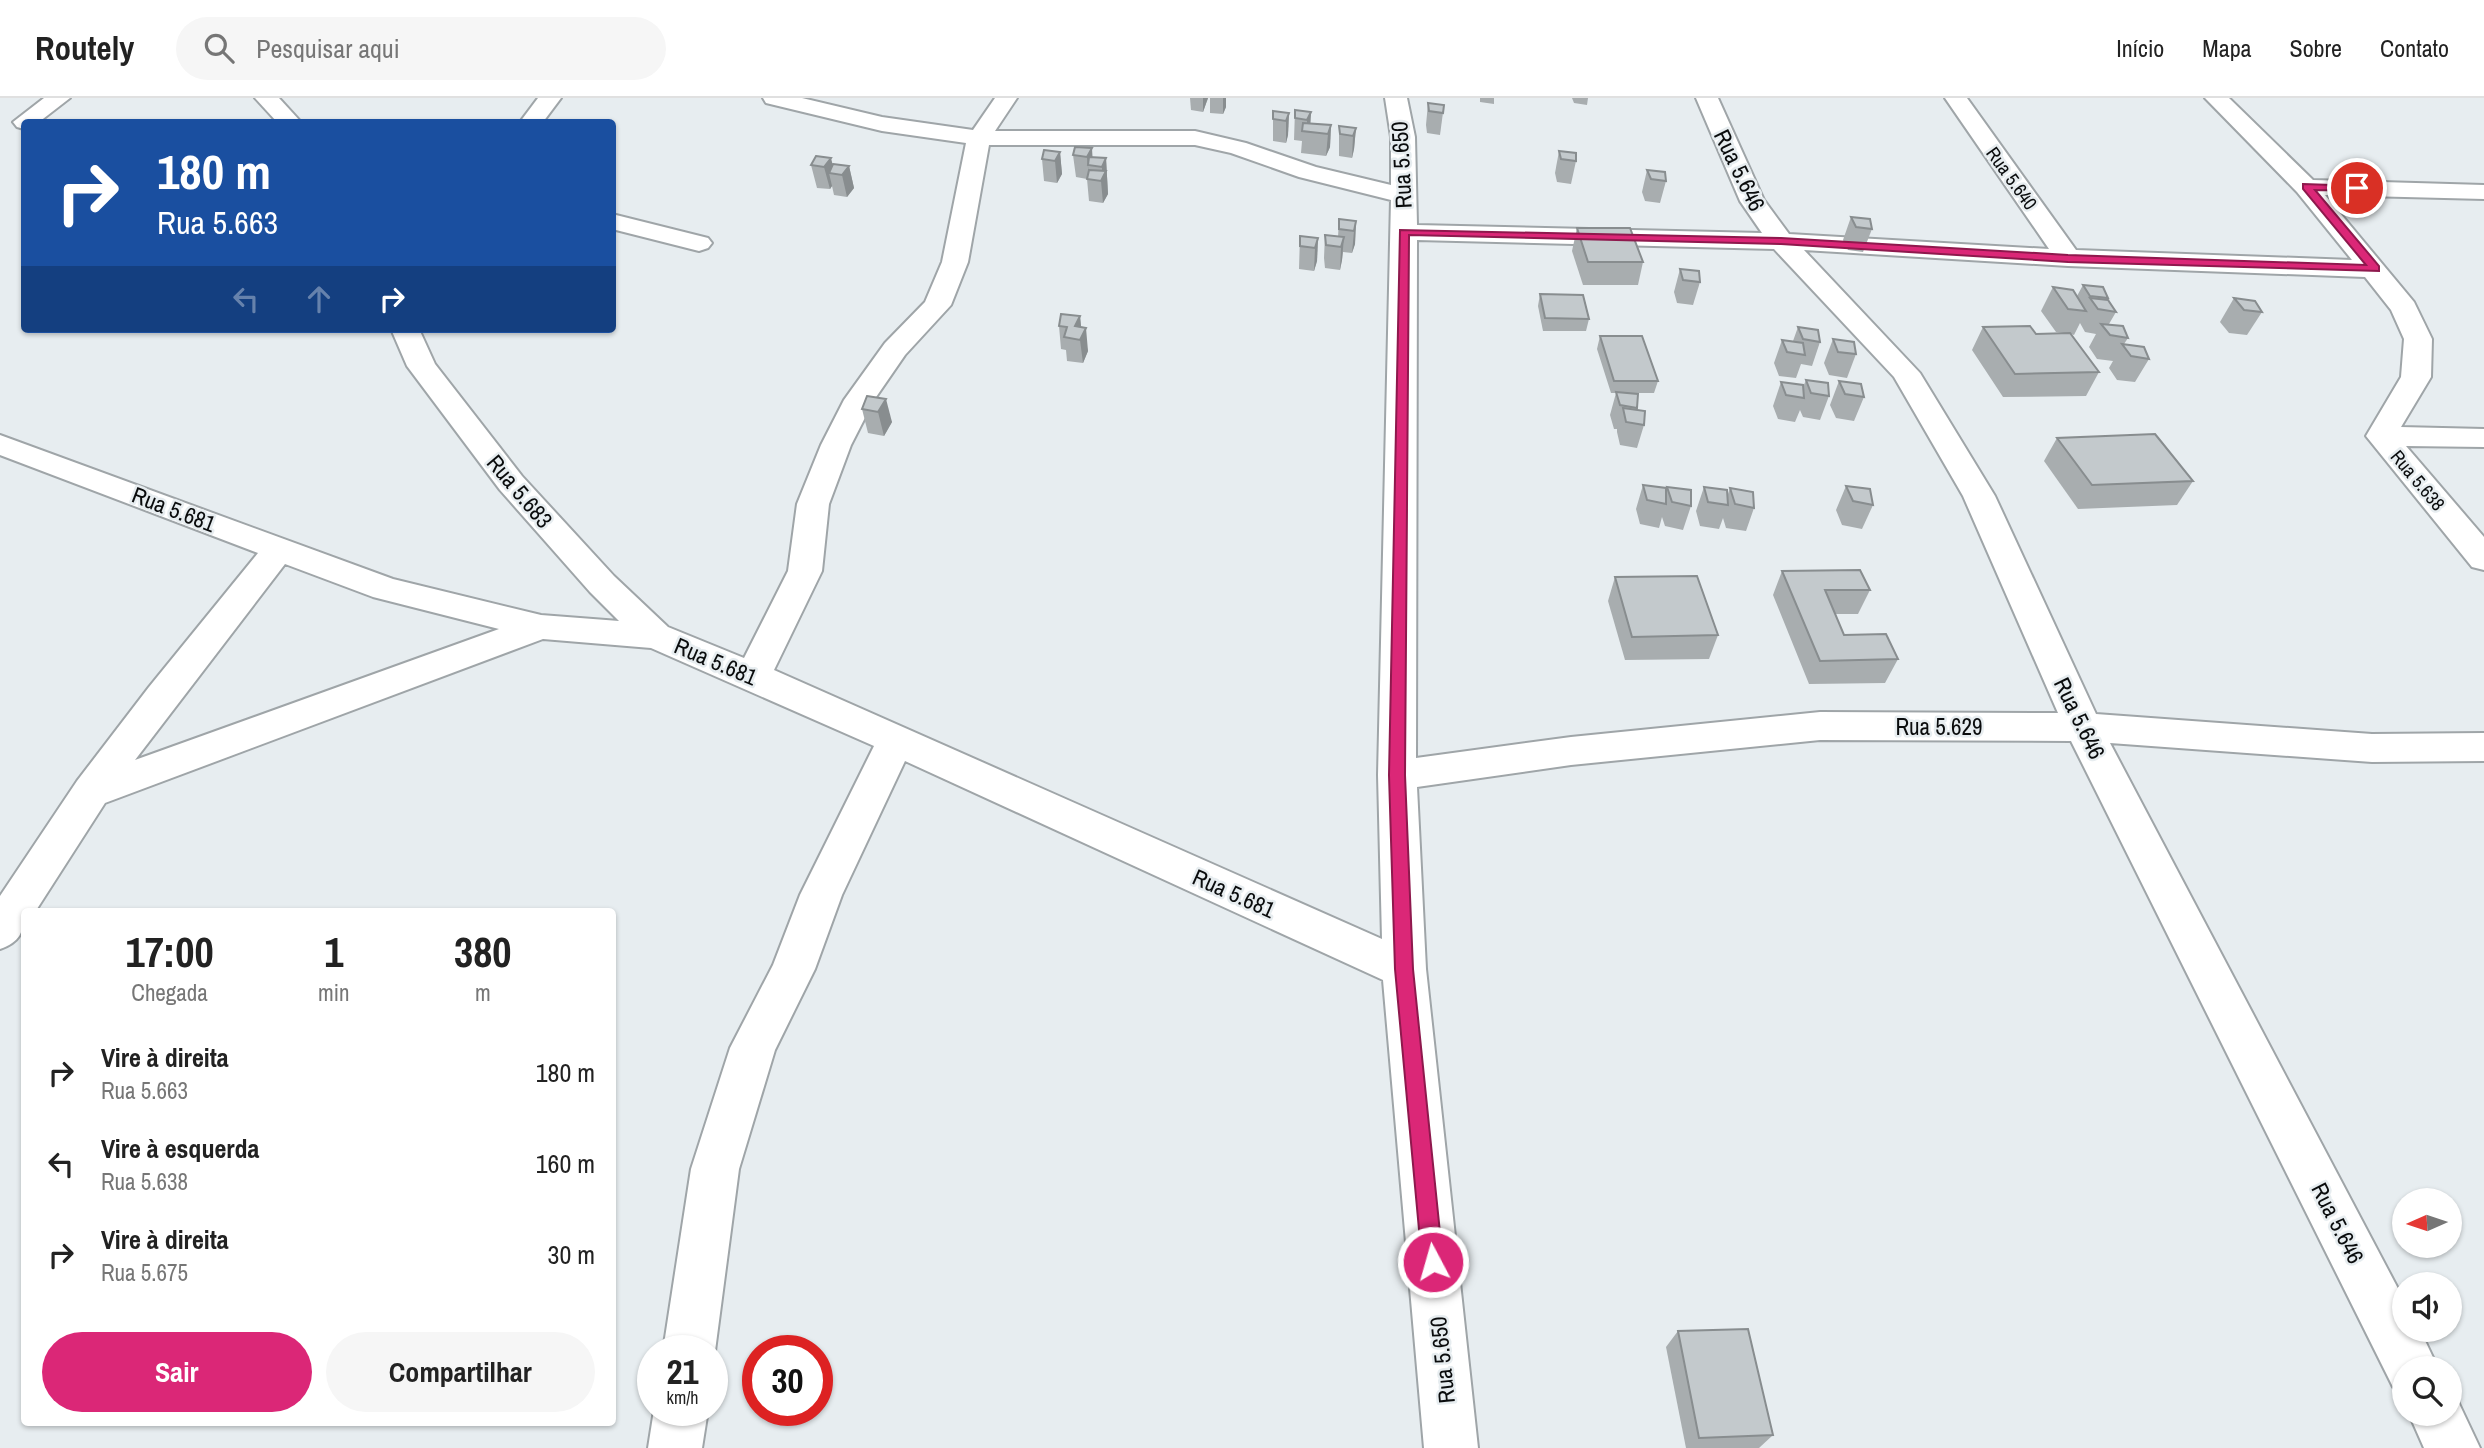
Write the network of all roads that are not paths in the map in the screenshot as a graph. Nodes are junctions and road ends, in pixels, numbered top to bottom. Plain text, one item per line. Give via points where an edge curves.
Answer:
1 (59, 98) edge
2 (266, 98) edge
3 (550, 98) edge
4 (774, 98) edge
5 (1006, 98) edge
6 (1396, 98) edge
7 (1707, 98) edge
8 (1956, 98) edge
9 (2216, 98) edge
10 (30, 119) edge
11 (286, 119) edge
12 (533, 119) edge
13 (979, 138) junction
14 (2306, 187) junction
15 (2484, 192) edge
16 (1404, 213) junction
17 (616, 222) edge
18 (1781, 241) junction
19 (699, 243) dead end
20 (2068, 258) junction
21 (2375, 269) junction
22 (407, 333) edge
23 (2381, 436) junction
24 (2484, 438) edge
25 (0, 444) edge
26 (279, 549) junction
27 (2484, 559) edge
28 (541, 627) junction
29 (656, 636) junction
30 (753, 676) junction
31 (2083, 727) junction
32 (896, 740) junction
33 (2484, 747) edge
34 (1397, 775) junction
35 (91, 792) junction
36 (0, 931) edge
37 (1404, 969) junction
38 (691, 1335) edge
39 (2406, 1356) edge
40 (678, 1426) edge
41 (2442, 1426) edge
42 (675, 1448) edge
43 (1451, 1448) edge
44 (2453, 1448) edge

1 - 10 street
2 - 11 street
3 - 12 street
4 - 13 street via 882,124
5 - 13 street
6 - 16 street, Rua 5.650 via 1403,137
7 - 18 street, Rua 5.646 via 1752,201
8 - 20 street, Rua 5.640
9 - 14 street, Rua 5.638
13 - 16 street via 1195,138 1308,172
13 - 30 street via 955,262 937,305 888,359 859,400 836,445 813,504 805,570
14 - 15 street
14 - 21 street, Rua 5.638
16 - 18 street
16 - 34 street, Rua 5.650
17 - 19 street
18 - 20 street
18 - 31 street, Rua 5.646 via 1906,373 1979,496
20 - 21 street
21 - 23 street, Rua 5.638 via 2404,308 2418,339 2416,377
22 - 29 street, Rua 5.683 via 421,366 511,484
23 - 24 street
23 - 27 street, Rua 5.638
25 - 26 street, Rua 5.681
26 - 28 street, Rua 5.681 via 385,589
26 - 35 street
28 - 29 street, Rua 5.681
28 - 35 street
29 - 30 street, Rua 5.681
30 - 32 street, Rua 5.681
31 - 33 street, Rua 5.629 via 2372,748
31 - 34 street, Rua 5.629 via 1820,726 1571,751
31 - 39 street, Rua 5.646
32 - 37 street, Rua 5.681
32 - 38 street via 753,1048 715,1169
34 - 37 street, Rua 5.650
35 - 36 street
37 - 43 street, Rua 5.650
40 - 42 street
41 - 44 street

